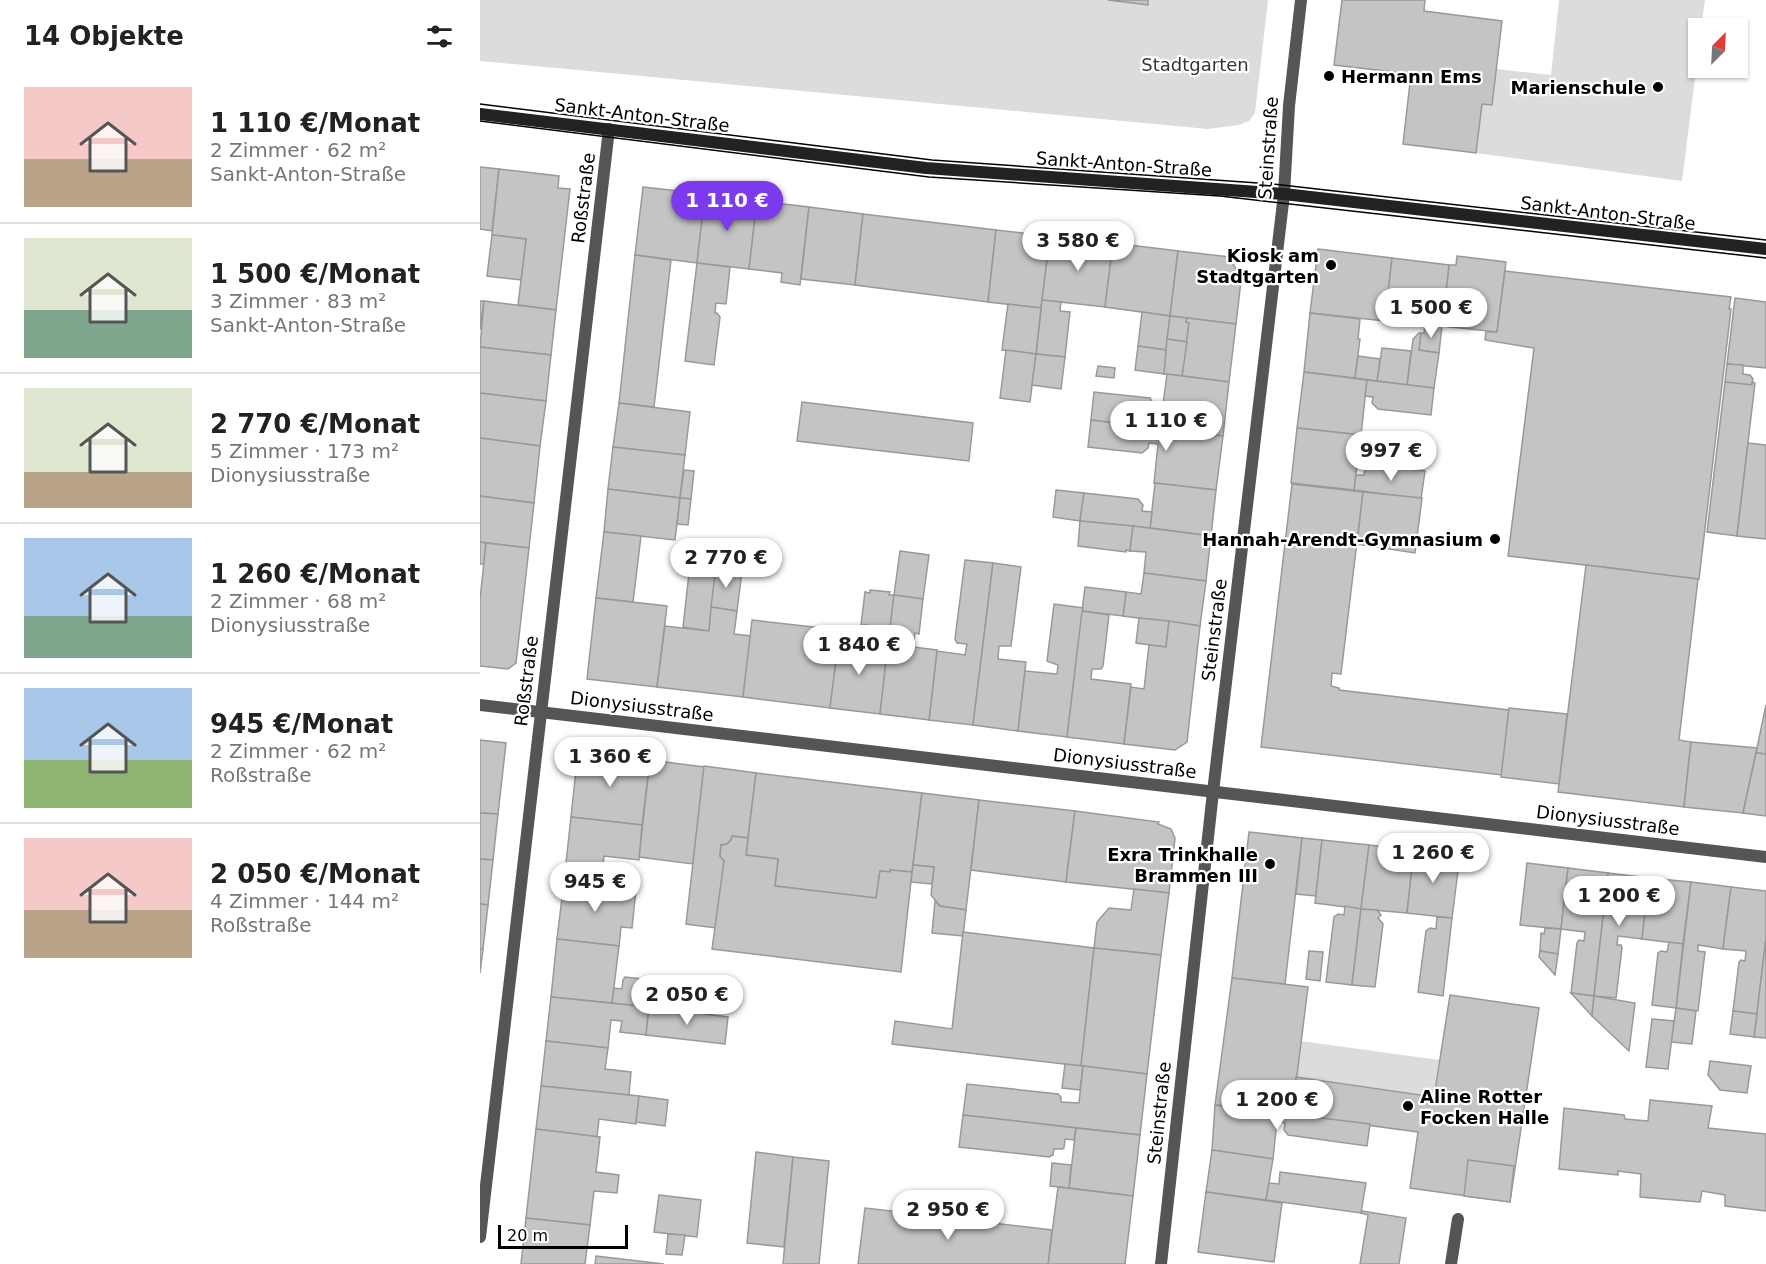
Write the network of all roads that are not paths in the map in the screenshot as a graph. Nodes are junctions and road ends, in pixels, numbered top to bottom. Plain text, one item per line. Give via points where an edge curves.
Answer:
1 (1301, 0) edge
2 (480, 114) edge
3 (609, 129) junction
4 (1284, 194) junction
5 (1766, 249) edge
6 (480, 705) edge
7 (540, 712) junction
8 (1213, 792) junction
9 (1766, 856) edge
10 (1458, 1219) dead end
11 (480, 1237) edge
12 (1161, 1264) edge
13 (1451, 1264) edge

1 - 4 street, Steinstraße
2 - 3 street, Sankt-Anton-Straße
3 - 4 street, Sankt-Anton-Straße via 926,168
3 - 7 street, Roßstraße
4 - 5 street, Sankt-Anton-Straße
4 - 8 street, Steinstraße
6 - 7 street, Dionysiusstraße
7 - 8 street, Dionysiusstraße
7 - 11 street, Roßstraße
8 - 9 street, Dionysiusstraße
8 - 12 street, Steinstraße
10 - 13 street

